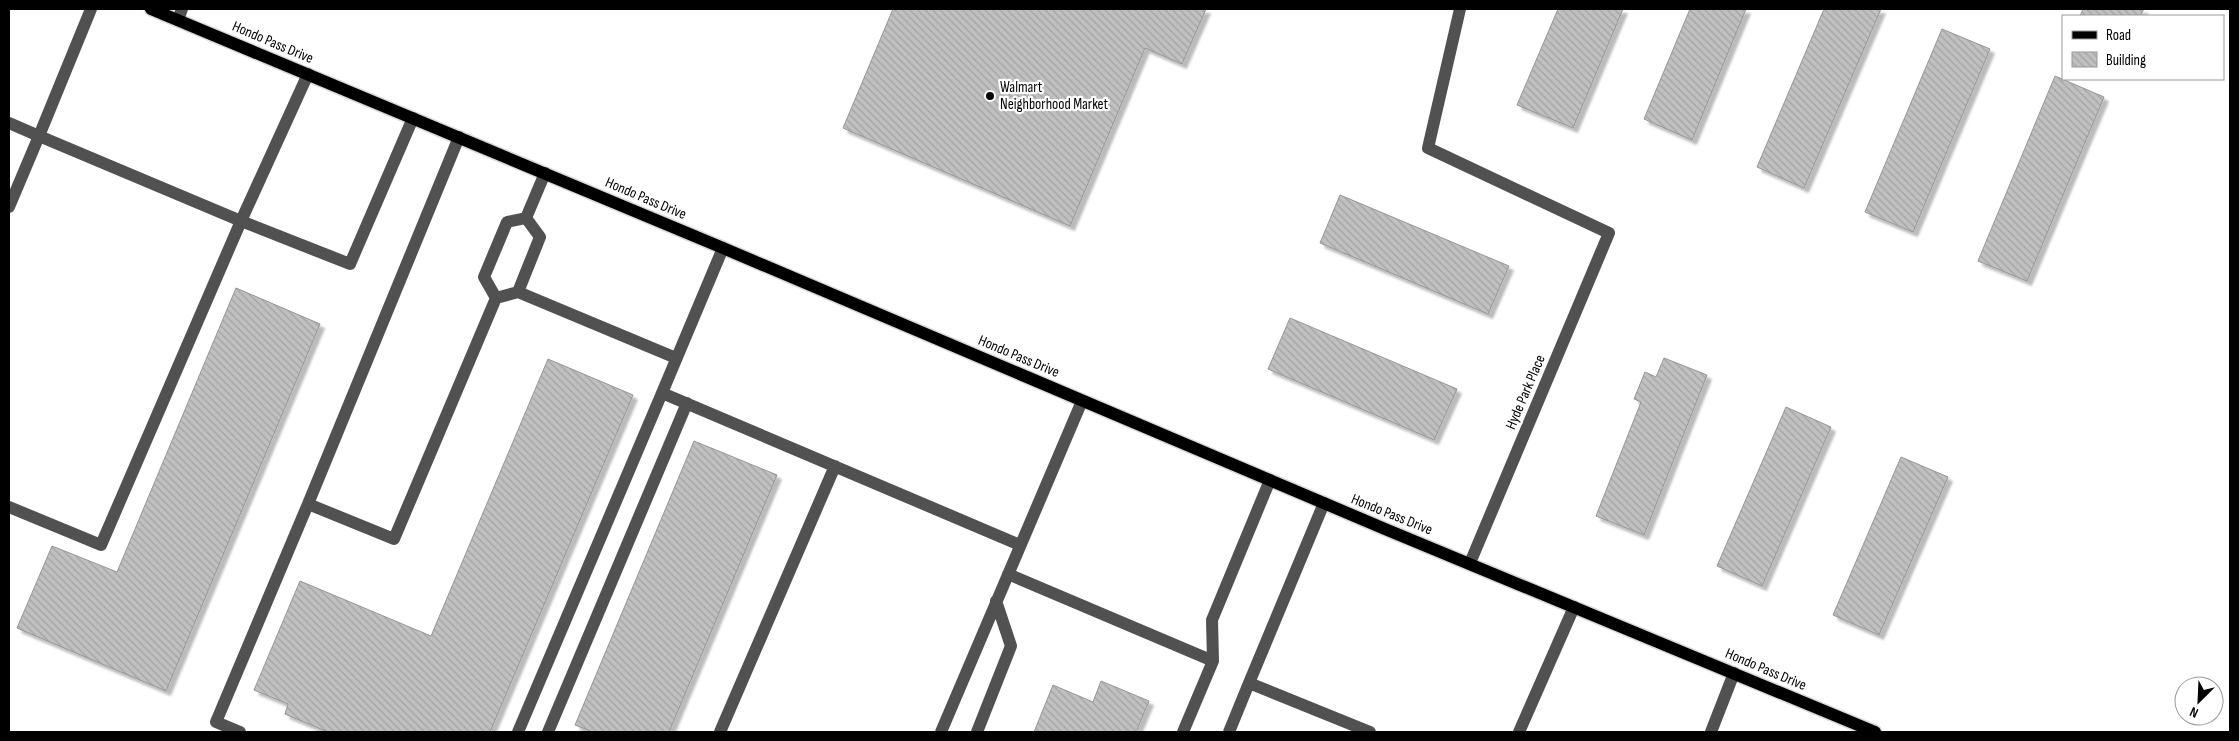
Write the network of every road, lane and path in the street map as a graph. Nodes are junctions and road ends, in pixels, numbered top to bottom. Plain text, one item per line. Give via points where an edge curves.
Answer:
1 (91, 9) edge
2 (151, 9) edge
3 (1460, 9) edge
4 (180, 14) edge
5 (308, 74) junction
6 (413, 118) junction
7 (9, 123) edge
8 (39, 136) junction
9 (459, 137) junction
10 (545, 173) junction
11 (9, 207) edge
12 (526, 218) junction
13 (241, 221) junction
14 (723, 248) junction
15 (518, 292) junction
16 (496, 298) junction
17 (676, 358) junction
18 (662, 393) junction
19 (1082, 401) junction
20 (687, 403) junction
21 (835, 466) junction
22 (1270, 480) junction
23 (1324, 503) junction
24 (308, 504) junction
25 (9, 507) edge
26 (1020, 545) junction
27 (1470, 563) junction
28 (1008, 574) junction
29 (996, 601) junction
30 (1574, 607) junction
31 (1213, 661) junction
32 (1734, 673) junction
33 (1249, 683) junction
34 (240, 732) edge
35 (518, 732) edge
36 (548, 732) edge
37 (720, 732) edge
38 (941, 732) edge
39 (977, 732) edge
40 (1183, 732) edge
41 (1229, 732) edge
42 (1370, 732) edge
43 (1519, 732) edge
44 (1711, 732) edge
45 (1875, 732) edge

1 - 8 street
2 - 4 main road, Hondo Pass Drive
3 - 27 street, Hyde Park Place via 1428,148 1609,233
4 - 5 main road, Hondo Pass Drive
5 - 6 main road, Hondo Pass Drive
5 - 13 street
6 - 9 main road, Hondo Pass Drive
6 - 13 street via 350,264
7 - 8 street
8 - 11 street
8 - 13 street
9 - 10 main road, Hondo Pass Drive
9 - 24 street
10 - 12 street
10 - 14 main road, Hondo Pass Drive
12 - 15 street via 540,237
12 - 16 street via 506,222 484,277
13 - 25 street via 101,545
14 - 17 street
14 - 19 main road, Hondo Pass Drive
15 - 16 street
15 - 17 street
16 - 24 street via 394,539
17 - 18 street
18 - 20 street
18 - 35 street
19 - 22 main road, Hondo Pass Drive
19 - 26 street
20 - 21 street
20 - 36 street
21 - 26 street
21 - 37 street
22 - 23 main road, Hondo Pass Drive
22 - 31 street via 1212,620
23 - 27 main road, Hondo Pass Drive
23 - 33 street
24 - 34 street via 216,722
26 - 28 street
27 - 30 main road, Hondo Pass Drive
28 - 29 street
28 - 31 street
29 - 38 street
29 - 39 street via 1011,646
30 - 32 main road, Hondo Pass Drive
30 - 43 street
31 - 40 street
32 - 44 street
32 - 45 main road, Hondo Pass Drive
33 - 41 street
33 - 42 street

